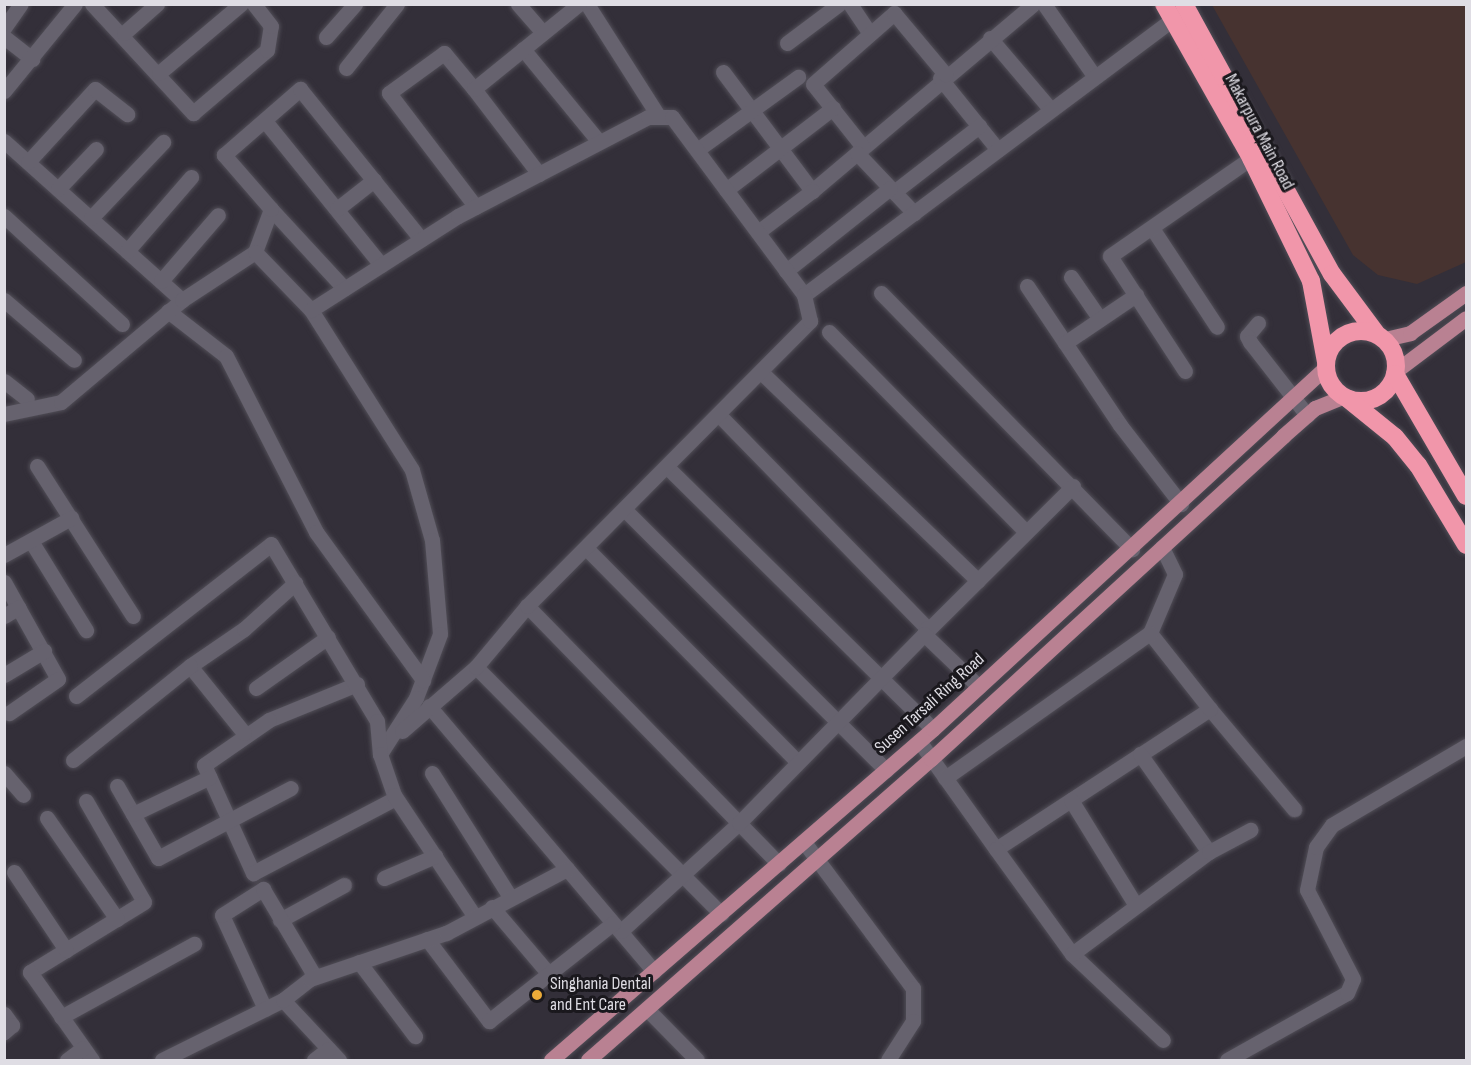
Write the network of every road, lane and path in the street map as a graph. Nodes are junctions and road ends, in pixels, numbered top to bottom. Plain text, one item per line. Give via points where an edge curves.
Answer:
1 (21, 4) edge
2 (75, 4) edge
3 (92, 4) edge
4 (157, 4) edge
5 (241, 4) edge
6 (254, 4) edge
7 (355, 4) edge
8 (397, 4) edge
9 (518, 4) edge
10 (579, 4) edge
11 (586, 4) edge
12 (839, 4) edge
13 (850, 4) edge
14 (1033, 4) edge
15 (1044, 4) edge
16 (1184, 4) edge
17 (1168, 12) edge
18 (4, 28) edge
19 (124, 33) junction
20 (543, 33) junction
21 (870, 34) junction
22 (4, 37) edge
23 (326, 37) dead end
24 (990, 38) junction
25 (787, 43) dead end
26 (524, 49) junction
27 (32, 59) junction
28 (346, 68) dead end
29 (723, 72) dead end
30 (159, 73) junction
31 (943, 76) junction
32 (798, 77) dead end
33 (1095, 77) junction
34 (474, 89) junction
35 (4, 91) edge
36 (832, 108) junction
37 (751, 110) junction
38 (1051, 110) junction
39 (127, 114) dead end
40 (659, 117) junction
41 (265, 121) junction
42 (979, 126) junction
43 (4, 141) edge
44 (163, 142) dead end
45 (599, 142) junction
46 (779, 146) junction
47 (96, 149) dead end
48 (697, 150) junction
49 (860, 150) junction
50 (998, 150) junction
51 (1251, 158) junction
52 (28, 162) junction
53 (539, 174) junction
54 (191, 177) dead end
55 (374, 180) junction
56 (58, 189) junction
57 (726, 190) junction
58 (892, 190) junction
59 (812, 191) junction
60 (476, 207) junction
61 (271, 209) junction
62 (337, 209) junction
63 (914, 213) junction
64 (218, 215) dead end
65 (4, 216) edge
66 (91, 218) junction
67 (1152, 228) junction
68 (758, 232) junction
69 (421, 239) junction
70 (127, 251) junction
71 (255, 252) junction
72 (381, 265) junction
73 (786, 271) junction
74 (1071, 277) dead end
75 (161, 282) junction
76 (1028, 286) dead end
77 (344, 288) junction
78 (1467, 292) edge
79 (881, 293) dead end
80 (804, 295) junction
81 (1136, 295) junction
82 (4, 300) edge
83 (182, 300) junction
84 (311, 310) junction
85 (168, 312) junction
86 (1100, 319) junction
87 (1258, 323) dead end
88 (122, 324) dead end
89 (1464, 325) edge
90 (1217, 327) dead end
91 (829, 332) dead end
92 (1381, 336) junction
93 (1065, 343) junction
94 (74, 360) dead end
95 (1326, 364) junction
96 (1185, 371) dead end
97 (761, 372) junction
98 (1396, 372) junction
99 (4, 381) edge
100 (1345, 397) junction
101 (27, 399) dead end
102 (1294, 399) junction
103 (4, 414) edge
104 (1307, 415) junction
105 (720, 416) junction
106 (37, 466) dead end
107 (667, 467) junction
108 (1073, 486) junction
109 (1467, 496) edge
110 (1181, 504) junction
111 (624, 509) junction
112 (71, 518) junction
113 (1025, 531) junction
114 (31, 541) junction
115 (1467, 545) edge
116 (1162, 547) junction
117 (586, 548) junction
118 (1132, 549) junction
119 (4, 555) edge
120 (978, 581) junction
121 (4, 582) edge
122 (295, 583) junction
123 (527, 606) junction
124 (19, 607) junction
125 (4, 616) edge
126 (133, 616) dead end
127 (86, 630) dead end
128 (1150, 633) junction
129 (924, 634) junction
130 (328, 637) junction
131 (44, 651) junction
132 (190, 666) junction
133 (476, 667) junction
134 (4, 675) edge
135 (423, 680) junction
136 (879, 680) junction
137 (357, 684) junction
138 (979, 687) junction
139 (256, 688) dead end
140 (76, 696) dead end
141 (429, 706) junction
142 (1210, 709) junction
143 (9, 713) dead end
144 (837, 723) junction
145 (933, 729) junction
146 (244, 733) junction
147 (919, 741) junction
148 (1467, 746) edge
149 (380, 754) junction
150 (1140, 754) junction
151 (932, 759) junction
152 (73, 760) dead end
153 (798, 762) junction
154 (886, 771) junction
155 (4, 773) edge
156 (432, 773) dead end
157 (210, 777) junction
158 (945, 778) junction
159 (117, 786) dead end
160 (291, 788) dead end
161 (24, 795) dead end
162 (396, 798) junction
163 (1071, 800) junction
164 (86, 801) dead end
165 (1294, 809) dead end
166 (133, 814) junction
167 (47, 818) dead end
168 (232, 819) junction
169 (739, 823) junction
170 (1250, 830) dead end
171 (804, 842) junction
172 (996, 849) junction
173 (1209, 852) junction
174 (435, 856) junction
175 (817, 859) junction
176 (779, 864) junction
177 (567, 869) junction
178 (14, 872) dead end
179 (253, 873) junction
180 (681, 874) junction
181 (384, 878) dead end
182 (344, 885) dead end
183 (263, 889) junction
184 (510, 897) junction
185 (1135, 904) junction
186 (492, 907) junction
187 (721, 914) junction
188 (475, 917) junction
189 (117, 919) junction
190 (280, 920) junction
191 (617, 927) junction
192 (427, 939) junction
193 (194, 944) dead end
194 (66, 950) junction
195 (1072, 954) junction
196 (359, 962) junction
197 (654, 971) junction
198 (549, 974) junction
199 (315, 977) junction
200 (283, 1000) junction
201 (265, 1009) junction
202 (647, 1009) junction
203 (4, 1014) edge
204 (61, 1017) junction
205 (4, 1032) edge
206 (415, 1036) dead end
207 (1163, 1040) dead end
208 (328, 1048) junction
209 (88, 1054) edge
210 (184, 1056) edge
211 (67, 1060) edge
212 (162, 1060) edge
213 (314, 1060) edge
214 (339, 1060) edge
215 (551, 1060) edge
216 (588, 1060) edge
217 (697, 1060) edge
218 (888, 1060) edge
219 (1227, 1060) edge

1 - 18 street
2 - 27 street
3 - 19 street
4 - 19 street
5 - 30 street
6 - 30 street via 271,26 267,50 193,113
7 - 23 street
8 - 28 street
9 - 20 street
10 - 20 street
11 - 40 street
12 - 25 street
13 - 21 street
14 - 24 street
15 - 33 street
16 - 92 highway, Makarpura Main Road via 1332,274
17 - 33 street
17 - 51 highway, Makarpura Main Road
19 - 30 street
20 - 26 street
21 - 31 street via 894,13
21 - 36 street via 813,84
22 - 27 street
24 - 31 street
24 - 38 street
26 - 34 street
26 - 45 street
27 - 35 street
29 - 37 street
31 - 42 street
31 - 49 street
32 - 37 street
33 - 38 street
34 - 53 street
34 - 60 street via 444,53 389,93
36 - 46 street
36 - 49 street
37 - 46 street
37 - 48 street
38 - 50 street
39 - 52 street via 95,89
40 - 45 street
40 - 48 street via 672,117
41 - 55 street via 300,89
41 - 61 street via 224,155
41 - 62 street
42 - 50 street
42 - 58 street
43 - 52 street
44 - 66 street
45 - 53 street
46 - 57 street
46 - 59 street
47 - 56 street
48 - 57 street
49 - 58 street
49 - 59 street
50 - 63 street
51 - 67 street
51 - 95 highway, Makarpura Main Road via 1311,281
52 - 56 street
53 - 60 street
54 - 70 street
55 - 62 street
55 - 69 street
56 - 66 street
57 - 68 street
58 - 63 street
58 - 73 street
59 - 68 street
60 - 69 street
61 - 71 street
61 - 77 street
62 - 72 street
63 - 80 street
64 - 75 street
65 - 88 street
66 - 70 street
67 - 81 street via 1110,256
67 - 90 street
68 - 73 street
69 - 72 street
70 - 75 street
71 - 83 street
71 - 84 street
72 - 77 street
73 - 80 street
74 - 86 street
75 - 83 street
76 - 93 street
77 - 84 street
78 - 92 main road via 1410,333
79 - 108 street
80 - 97 street via 810,321
81 - 86 street
81 - 96 street
82 - 94 street
83 - 85 street
84 - 135 street via 412,470 432,540 440,634
85 - 103 street via 61,402
85 - 135 street via 226,356 316,532
86 - 93 street
87 - 102 street via 1247,336
89 - 98 main road
91 - 113 street
92 - 95 highway via 1344,335
92 - 98 highway
93 - 110 street
95 - 100 highway via 1330,384
95 - 102 main road, Susen Tarsali Ring Road
97 - 105 street
97 - 120 street
98 - 100 highway via 1379,396
98 - 109 highway
99 - 101 street
100 - 104 main road
100 - 115 highway via 1412,458
102 - 104 street
102 - 110 main road, Susen Tarsali Ring Road
104 - 116 main road
105 - 107 street
105 - 129 street via 927,628
106 - 112 street
107 - 111 street
107 - 136 street
108 - 113 street
108 - 118 street
110 - 118 main road, Susen Tarsali Ring Road
111 - 117 street
111 - 144 street
112 - 114 street
112 - 126 street
113 - 120 street
114 - 119 street
114 - 127 street
116 - 128 street via 1175,574
116 - 151 main road
117 - 123 street
117 - 153 street
118 - 138 main road, Susen Tarsali Ring Road
120 - 129 street
121 - 124 street
122 - 130 street
122 - 132 street via 244,630
122 - 140 street via 271,544
123 - 133 street
123 - 169 street
124 - 125 street
124 - 131 street
128 - 142 street
128 - 158 street
129 - 136 street
129 - 138 street
130 - 137 street
130 - 139 street
131 - 134 street
131 - 143 street via 58,679
132 - 146 street
132 - 152 street
133 - 141 street
133 - 180 street
135 - 149 street
136 - 144 street
136 - 145 street
137 - 146 street
137 - 149 street via 377,720
138 - 145 main road, Susen Tarsali Ring Road
141 - 149 street
141 - 177 street
142 - 150 street
142 - 165 street
144 - 153 street
144 - 154 street
145 - 147 main road, Susen Tarsali Ring Road
146 - 157 street via 204,765
147 - 151 street
147 - 154 main road, Susen Tarsali Ring Road
148 - 219 street via 1332,825 1316,847 1307,890 1353,979 1347,993
149 - 162 street
150 - 163 street
150 - 173 street
151 - 158 street
151 - 175 main road
153 - 169 street
154 - 171 main road, Susen Tarsali Ring Road
155 - 161 street
156 - 184 street
157 - 166 street
157 - 168 street
158 - 172 street
159 - 166 street
160 - 168 street
162 - 174 street
162 - 179 street
163 - 172 street
163 - 185 street
164 - 189 street via 144,902
166 - 168 street via 158,858
167 - 189 street
168 - 179 street
169 - 176 street
169 - 180 street
170 - 173 street
171 - 175 street
171 - 176 main road, Susen Tarsali Ring Road
172 - 195 street
173 - 185 street
174 - 181 street
174 - 188 street
175 - 202 main road
175 - 218 street via 912,988 913,1021
176 - 187 main road, Susen Tarsali Ring Road
177 - 184 street
177 - 191 street
178 - 194 street
179 - 183 street
180 - 187 street
180 - 191 street
182 - 190 street
183 - 190 street
183 - 201 street via 222,915
184 - 186 street
185 - 195 street
186 - 188 street
186 - 198 street
187 - 197 main road, Susen Tarsali Ring Road
188 - 192 street
189 - 194 street
190 - 199 street
191 - 197 street
191 - 198 street
192 - 196 street
192 - 198 street via 489,1021
193 - 204 street
194 - 204 street via 30,972
195 - 207 street
196 - 199 street
196 - 206 street
197 - 215 main road, Susen Tarsali Ring Road
199 - 200 street
200 - 201 street
200 - 208 street
201 - 210 street
202 - 216 main road
202 - 217 street
203 - 205 street via 12,1025
204 - 209 street
208 - 213 street
208 - 214 street
209 - 211 street
210 - 212 street

